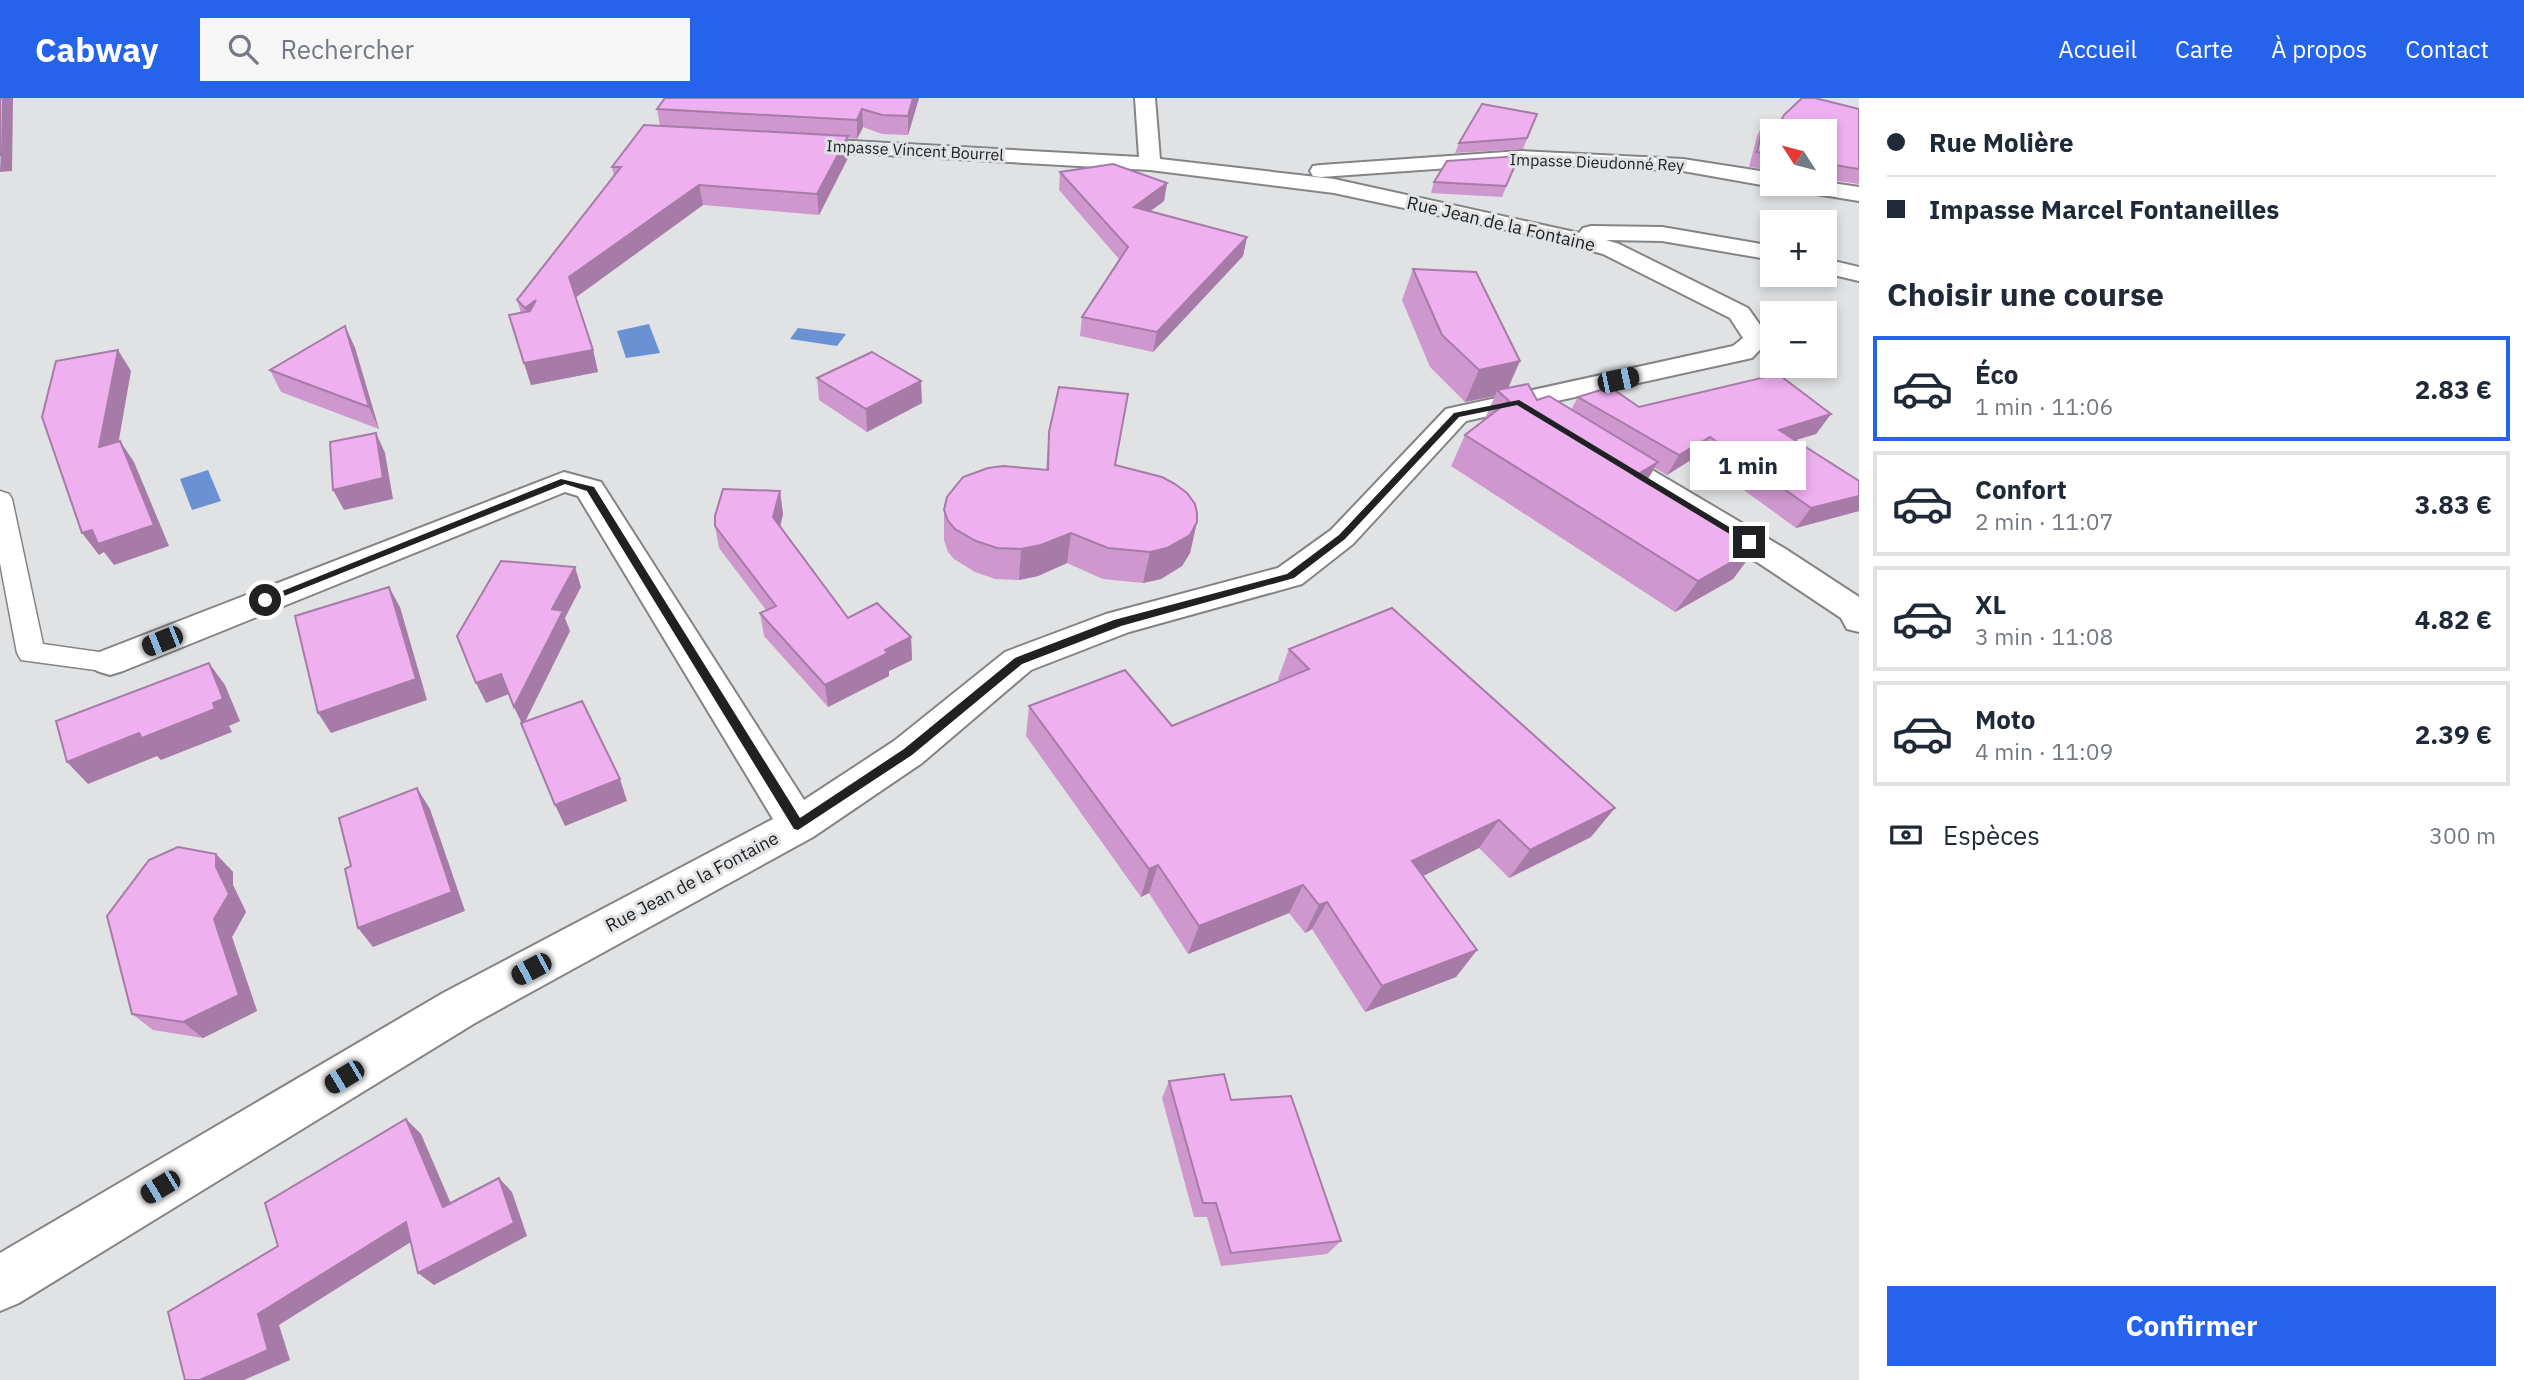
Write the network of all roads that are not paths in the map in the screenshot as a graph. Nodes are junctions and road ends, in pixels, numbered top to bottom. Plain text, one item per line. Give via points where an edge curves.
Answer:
1 (1145, 98) edge
2 (783, 143) edge
3 (1150, 164) junction
4 (1210, 170) junction
5 (1760, 178) edge
6 (1838, 191) edge
7 (1859, 194) edge
8 (1549, 232) junction
9 (1760, 251) edge
10 (1837, 269) edge
11 (1859, 274) edge
12 (1519, 402) junction
13 (0, 499) edge
14 (1859, 620) edge
15 (110, 662) joint
16 (798, 825) junction
17 (0, 1284) edge

1 - 3 street
2 - 3 street, Impasse Vincent Bourrel
3 - 4 street, Rue Jean de la Fontaine
4 - 5 street, Impasse Dieudonné Rey via 1317,171 1520,157 1683,165
4 - 8 street, Rue Jean de la Fontaine via 1334,186
6 - 7 street
8 - 9 street via 1662,234
8 - 12 street, Rue Jean de la Fontaine via 1611,249 1739,313 1757,339 1742,352
10 - 11 street
12 - 14 street via 1772,556 1853,610
12 - 16 street, Rue Jean de la Fontaine via 1457,415 1342,537 1290,576 1118,623 1018,661 908,752
13 - 15 lane via 30,653
15 - 16 street via 565,481 590,489
16 - 17 street, Rue Jean de la Fontaine via 459,1008

